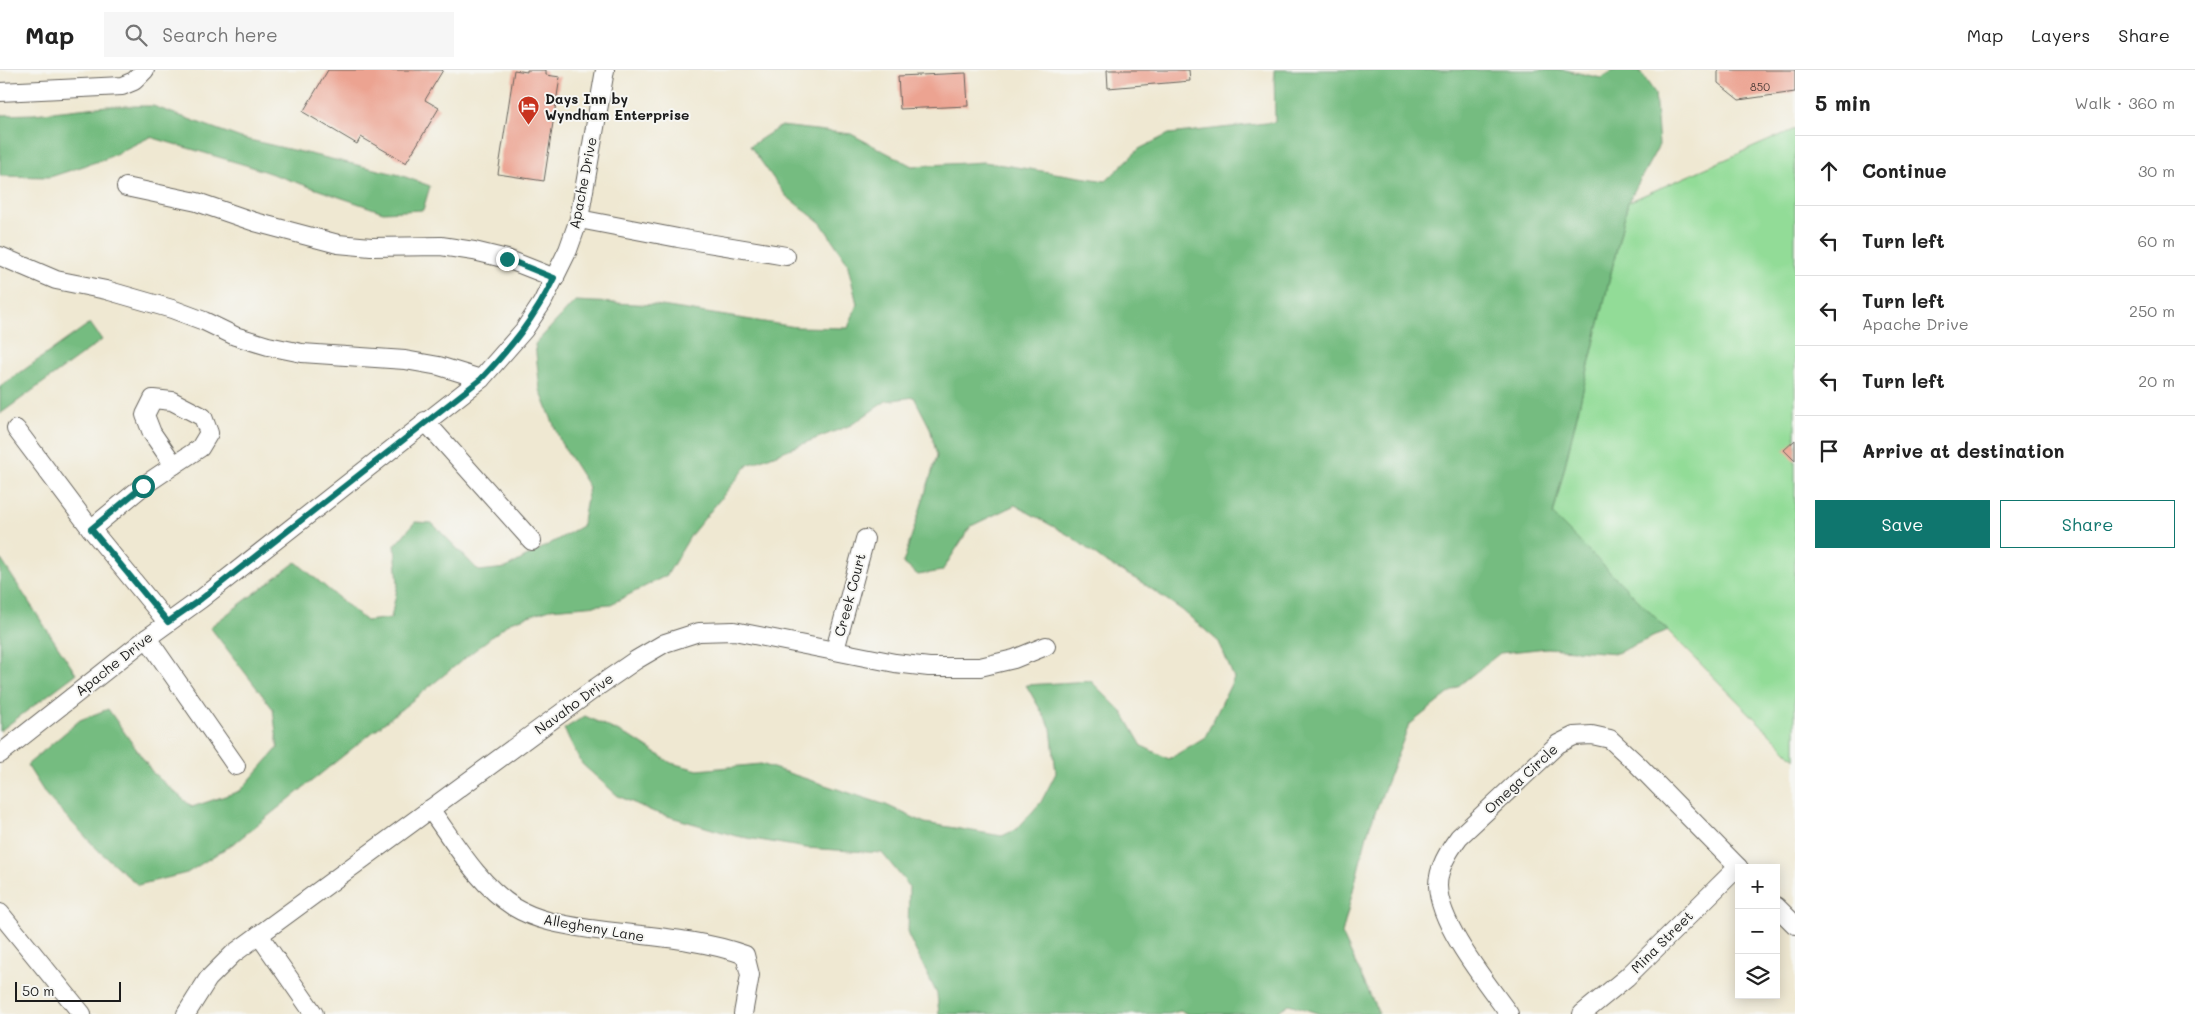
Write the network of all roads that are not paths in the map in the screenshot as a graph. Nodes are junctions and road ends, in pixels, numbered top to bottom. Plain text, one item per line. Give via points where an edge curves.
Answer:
1 (145, 70) edge
2 (604, 70) edge
3 (0, 92) edge
4 (126, 187) dead end
5 (579, 218) junction
6 (0, 256) edge
7 (786, 256) dead end
8 (554, 278) junction
9 (481, 379) junction
10 (425, 421) junction
11 (16, 429) dead end
12 (174, 465) dead end
13 (91, 529) junction
14 (865, 539) dead end
15 (532, 541) dead end
16 (168, 622) junction
17 (147, 638) junction
18 (1046, 646) dead end
19 (835, 650) junction
20 (0, 754) edge
21 (236, 766) dead end
22 (430, 808) junction
23 (1735, 865) edge
24 (1735, 871) edge
25 (1779, 909) edge
26 (0, 913) edge
27 (1795, 924) edge
28 (259, 935) junction
29 (82, 1014) edge
30 (186, 1014) edge
31 (314, 1014) edge
32 (743, 1014) edge
33 (1508, 1014) edge
34 (1582, 1014) edge

1 - 3 street via 134,81 122,86
2 - 5 street, Apache Drive
4 - 8 street via 197,202 255,222 338,244 441,246 474,251 507,259
5 - 7 street
5 - 8 street, Apache Drive
6 - 9 street via 56,280 172,309 235,336 268,346 302,353 405,360
8 - 9 street, Apache Drive via 524,330
9 - 10 street, Apache Drive
10 - 15 street
10 - 16 street, Apache Drive
11 - 13 street
12 - 13 street
13 - 16 street
14 - 19 street, Creek Court
16 - 17 street, Apache Drive
17 - 20 street, Apache Drive
17 - 21 street
18 - 19 street, Navaho Drive via 980,667 912,665
19 - 22 street, Navaho Drive via 734,631 699,632 666,643 636,660
22 - 28 street, Navaho Drive
22 - 32 street, Allegheny Lane via 486,884 512,906 528,914 577,927 712,945 745,955 750,975
23 - 33 street, Omega Circle via 1610,739 1574,736 1558,744 1459,837 1441,868 1438,885 1446,920
24 - 34 street, Mina Street via 1627,977
25 - 27 street
26 - 29 street
28 - 30 street, Navaho Drive via 232,954 208,979
28 - 31 street

